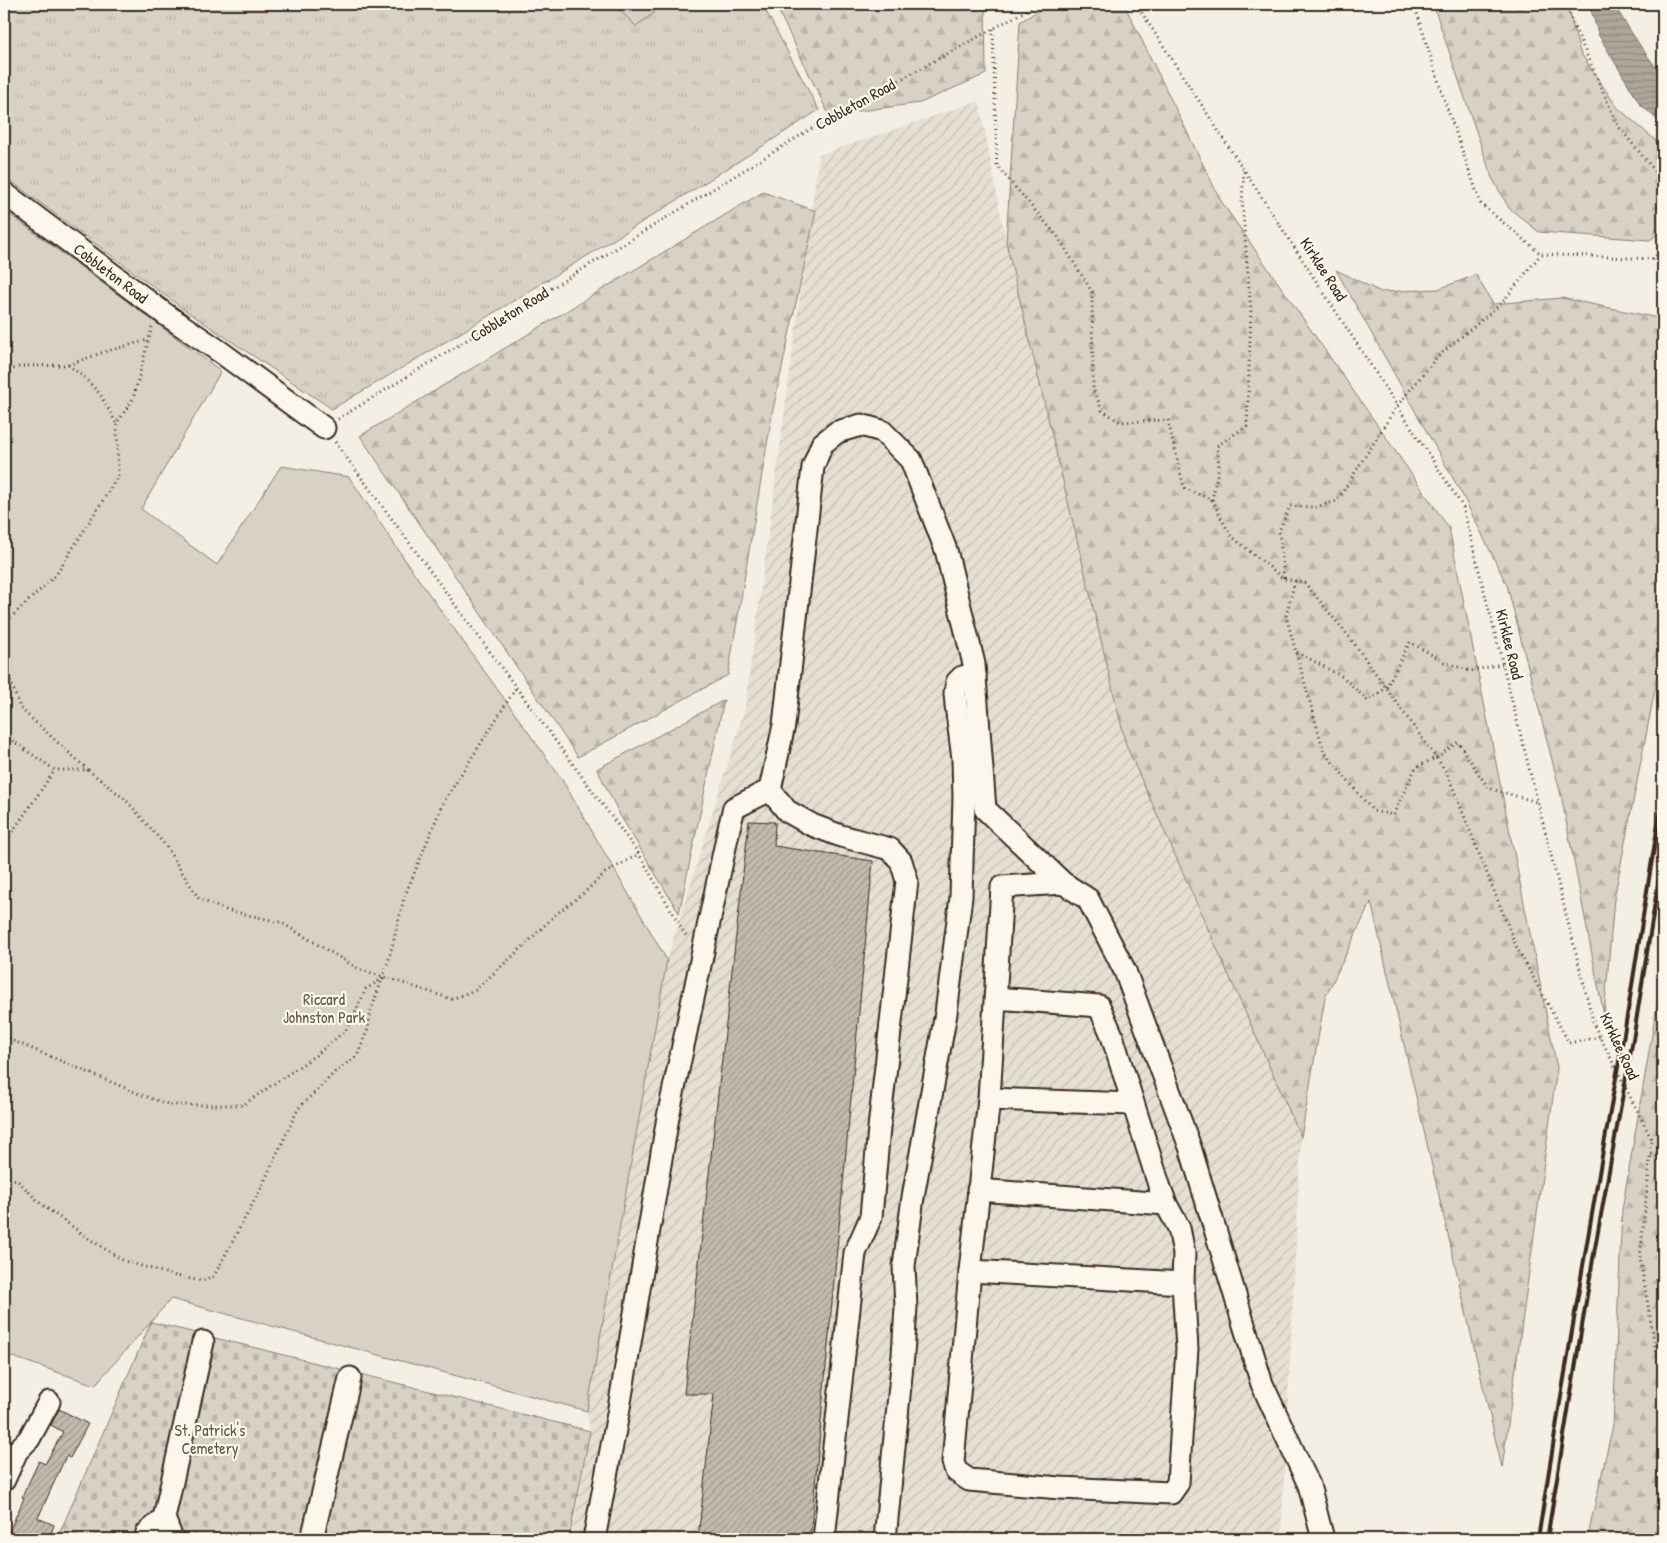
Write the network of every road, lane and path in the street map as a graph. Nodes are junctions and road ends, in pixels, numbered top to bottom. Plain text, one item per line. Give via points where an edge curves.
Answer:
1 (1038, 4) edge
2 (1136, 4) edge
3 (1414, 4) edge
4 (1567, 4) edge
5 (992, 29) junction
6 (1244, 170) junction
7 (1663, 181) edge
8 (4, 193) edge
9 (1663, 250) edge
10 (1541, 254) junction
11 (1652, 259) junction
12 (1663, 261) edge
13 (165, 314) junction
14 (148, 340) junction
15 (68, 365) junction
16 (4, 372) edge
17 (1397, 406) junction
18 (117, 423) junction
19 (324, 428) junction
20 (1212, 500) junction
21 (1284, 579) junction
22 (1295, 581) junction
23 (1296, 651) junction
24 (1502, 664) junction
25 (975, 675) junction
26 (516, 688) junction
27 (1386, 688) junction
28 (4, 735) edge
29 (1436, 758) junction
30 (55, 770) junction
31 (88, 770) junction
32 (770, 790) junction
33 (1537, 802) junction
34 (4, 844) edge
35 (639, 854) junction
36 (1063, 883) junction
37 (700, 960) junction
38 (384, 977) junction
39 (996, 998) junction
40 (4, 1037) edge
41 (1600, 1037) junction
42 (989, 1099) junction
43 (1133, 1104) junction
44 (1663, 1151) edge
45 (1651, 1155) junction
46 (4, 1178) edge
47 (978, 1190) junction
48 (1166, 1204) junction
49 (970, 1271) junction
50 (1183, 1283) junction
51 (203, 1342) dead end
52 (1663, 1362) edge
53 (350, 1378) dead end
54 (49, 1402) dead end
55 (4, 1480) edge
56 (164, 1518) junction
57 (149, 1539) edge
58 (172, 1539) edge
59 (312, 1539) edge
60 (594, 1539) edge
61 (824, 1539) edge
62 (885, 1539) edge
63 (1323, 1539) edge

1 - 5 path, Cobbleton Road
2 - 6 path, Kirklee Road
3 - 10 path via 1481,204
4 - 7 path via 1618,126
5 - 19 path, Cobbleton Road via 816,126
5 - 20 path via 997,166 1058,237 1092,292 1094,389 1102,410 1120,422 1168,420 1184,488
6 - 17 path, Kirklee Road
6 - 20 path via 1242,201 1250,312 1247,426 1217,446 1219,466
8 - 13 street, Cobbleton Road
9 - 11 path
10 - 11 path
10 - 17 path via 1502,303 1437,357
11 - 12 path
13 - 14 path via 152,326
13 - 19 street, Cobbleton Road
14 - 15 path
14 - 18 path via 133,399
15 - 16 path via 22,366
15 - 18 path via 100,394
17 - 21 path via 1336,500 1316,507 1290,506 1279,531
17 - 24 path, Kirklee Road via 1463,507
18 - 31 path via 118,476 56,575 8,620 8,673 20,708
19 - 26 path
20 - 21 path via 1230,535
21 - 22 path
22 - 23 path via 1286,616
22 - 27 path via 1304,582
23 - 27 path via 1343,677 1368,701
23 - 29 path via 1324,752 1373,811 1393,815 1416,767
24 - 27 path via 1470,671 1444,662 1410,642
24 - 33 path, Kirklee Road
25 - 32 street via 946,550 911,460 882,431 861,425 837,432 822,444 813,467 784,725
25 - 36 street via 984,809
25 - 62 street via 962,677 957,682 964,798 961,897 946,1013 904,1266 903,1355
26 - 35 path
26 - 38 path via 443,803 404,898
27 - 29 path
28 - 30 path
29 - 33 path via 1458,742 1488,788
29 - 41 path via 1447,773 1516,946 1569,1043
30 - 31 path
30 - 34 path
31 - 38 path via 126,800 159,837 200,899 226,910 280,922 359,969
32 - 37 street via 734,808
32 - 61 street via 786,811 812,825 890,849 901,861 907,881 871,1217 855,1253
33 - 41 path, Kirklee Road via 1594,1026
35 - 37 path
35 - 38 path via 605,873 475,990 452,999
36 - 39 street via 1002,888
36 - 63 street via 1088,899 1125,971 1190,1147 1262,1384 1310,1485
37 - 60 street via 668,1117
38 - 40 path via 366,989 348,1028 243,1105 170,1105
38 - 46 path via 357,1056 335,1072 298,1109 214,1276 202,1281 124,1261 41,1204 17,1180
39 - 42 street
39 - 43 street via 1099,1006
41 - 45 path, Kirklee Road via 1652,1140
42 - 43 street
42 - 47 street
43 - 48 street
44 - 45 path
45 - 52 path, Kirklee Road via 1640,1258 1656,1352
47 - 48 street
47 - 49 street
48 - 50 street via 1179,1228 1184,1253
49 - 50 street
49 - 50 street via 953,1462 956,1471 969,1480 1060,1488 1171,1493 1178,1482 1187,1349
51 - 56 street
53 - 59 street
54 - 55 street via 29,1439 17,1451
56 - 57 street via 147,1533
56 - 58 street

